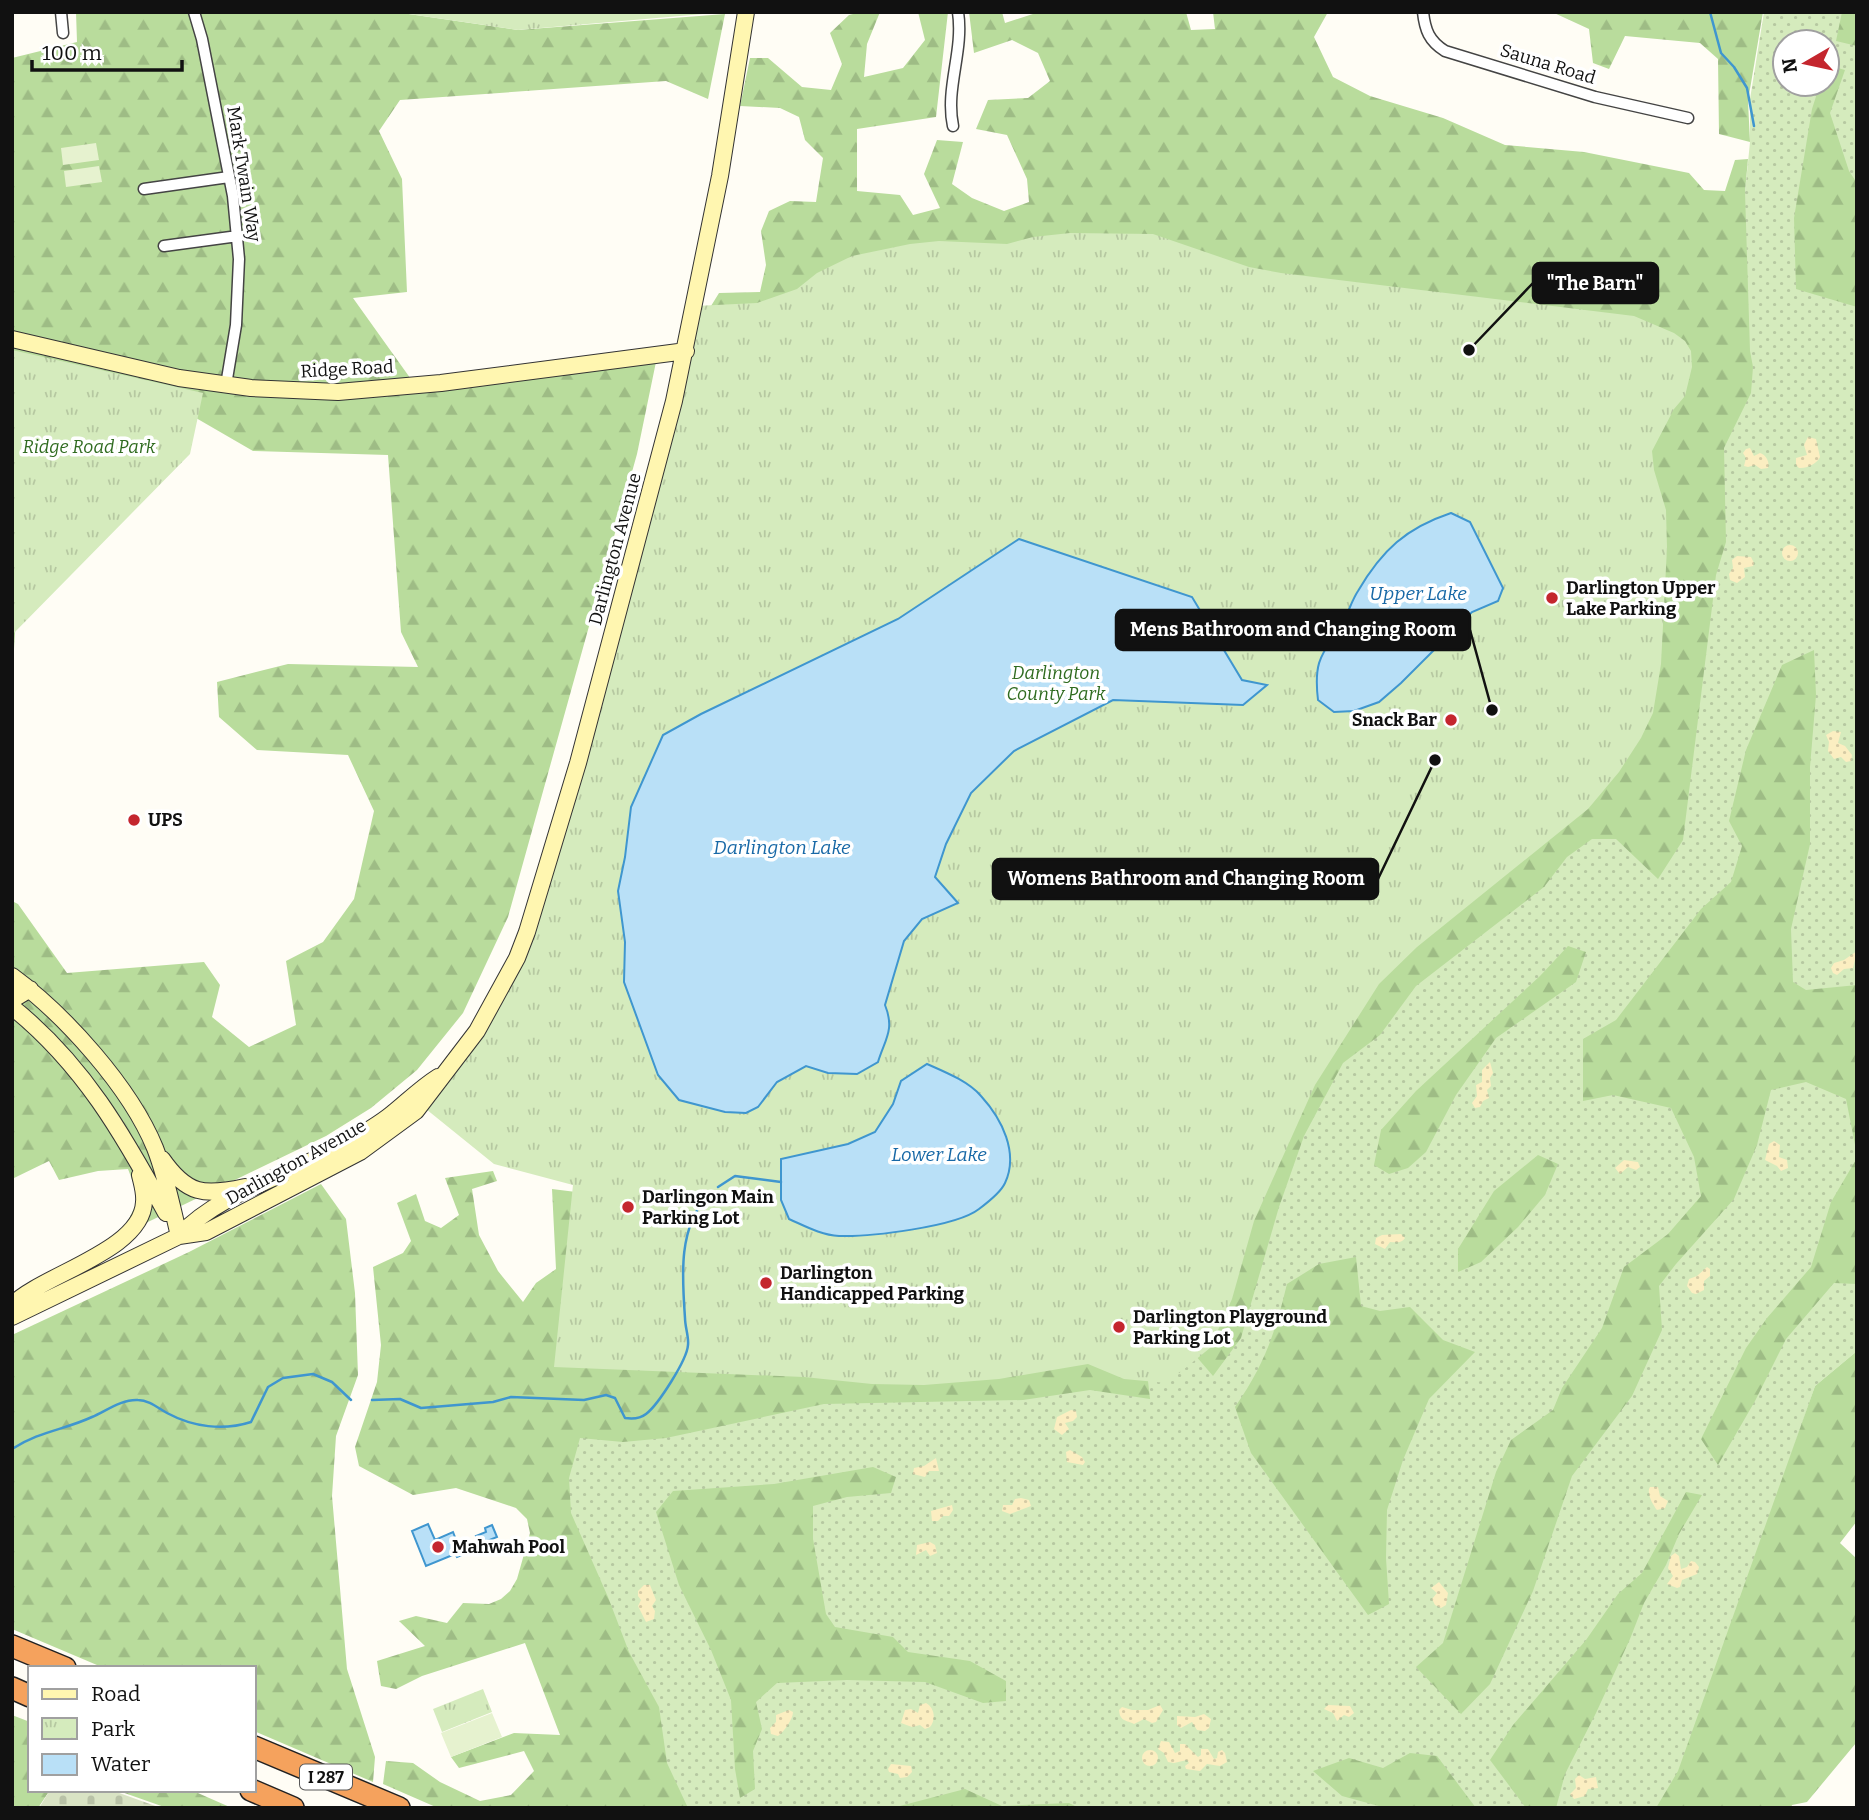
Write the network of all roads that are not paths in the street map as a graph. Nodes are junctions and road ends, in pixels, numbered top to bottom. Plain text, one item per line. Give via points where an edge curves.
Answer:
1 (61, 12) edge
2 (194, 12) edge
3 (746, 12) edge
4 (958, 12) edge
5 (1423, 12) edge
6 (63, 33) dead end
7 (1688, 118) dead end
8 (953, 126) dead end
9 (229, 177) junction
10 (144, 189) dead end
11 (237, 236) junction
12 (164, 246) dead end
13 (12, 339) edge
14 (686, 351) junction
15 (226, 385) junction
16 (12, 976) edge
17 (30, 989) junction
18 (12, 995) edge
19 (12, 1007) edge
20 (36, 1028) junction
21 (447, 1072) junction
22 (113, 1119) junction
23 (156, 1150) junction
24 (264, 1182) junction
25 (179, 1236) junction
26 (12, 1306) edge
27 (12, 1317) edge
28 (12, 1646) edge
29 (60, 1666) edge
30 (12, 1688) edge
31 (28, 1695) edge
32 (256, 1748) edge
33 (256, 1792) edge
34 (293, 1808) edge
35 (399, 1808) edge

1 - 6 street
2 - 9 street, Mark Twain Way
3 - 14 main road, Darlington Avenue
4 - 8 street via 949,107
5 - 7 street, Sauna Road via 1429,38 1444,51 1595,97
9 - 10 street
9 - 11 street, Mark Twain Way
11 - 12 street
11 - 15 street, Mark Twain Way via 239,296
13 - 15 main road, Ridge Road
14 - 15 main road, Ridge Road via 338,392
14 - 21 main road, Darlington Avenue via 587,728 527,932 488,1014
16 - 17 main road
17 - 18 main road via 18,997
17 - 20 main road via 27,1004
17 - 23 main road via 103,1066
19 - 20 main road
20 - 22 main road via 68,1060
21 - 24 main road, Darlington Avenue via 366,1132
21 - 25 main road, Darlington Avenue via 416,1111 360,1153 206,1232
22 - 25 main road
22 - 26 main road via 139,1173 145,1203 140,1218 129,1235 23,1295
23 - 24 main road via 182,1182 205,1193
23 - 25 main road
24 - 25 main road, Darlington Avenue via 196,1218
25 - 27 main road, Darlington Avenue
28 - 29 highway
30 - 31 highway
32 - 35 highway, I 287
33 - 34 highway, I 287

